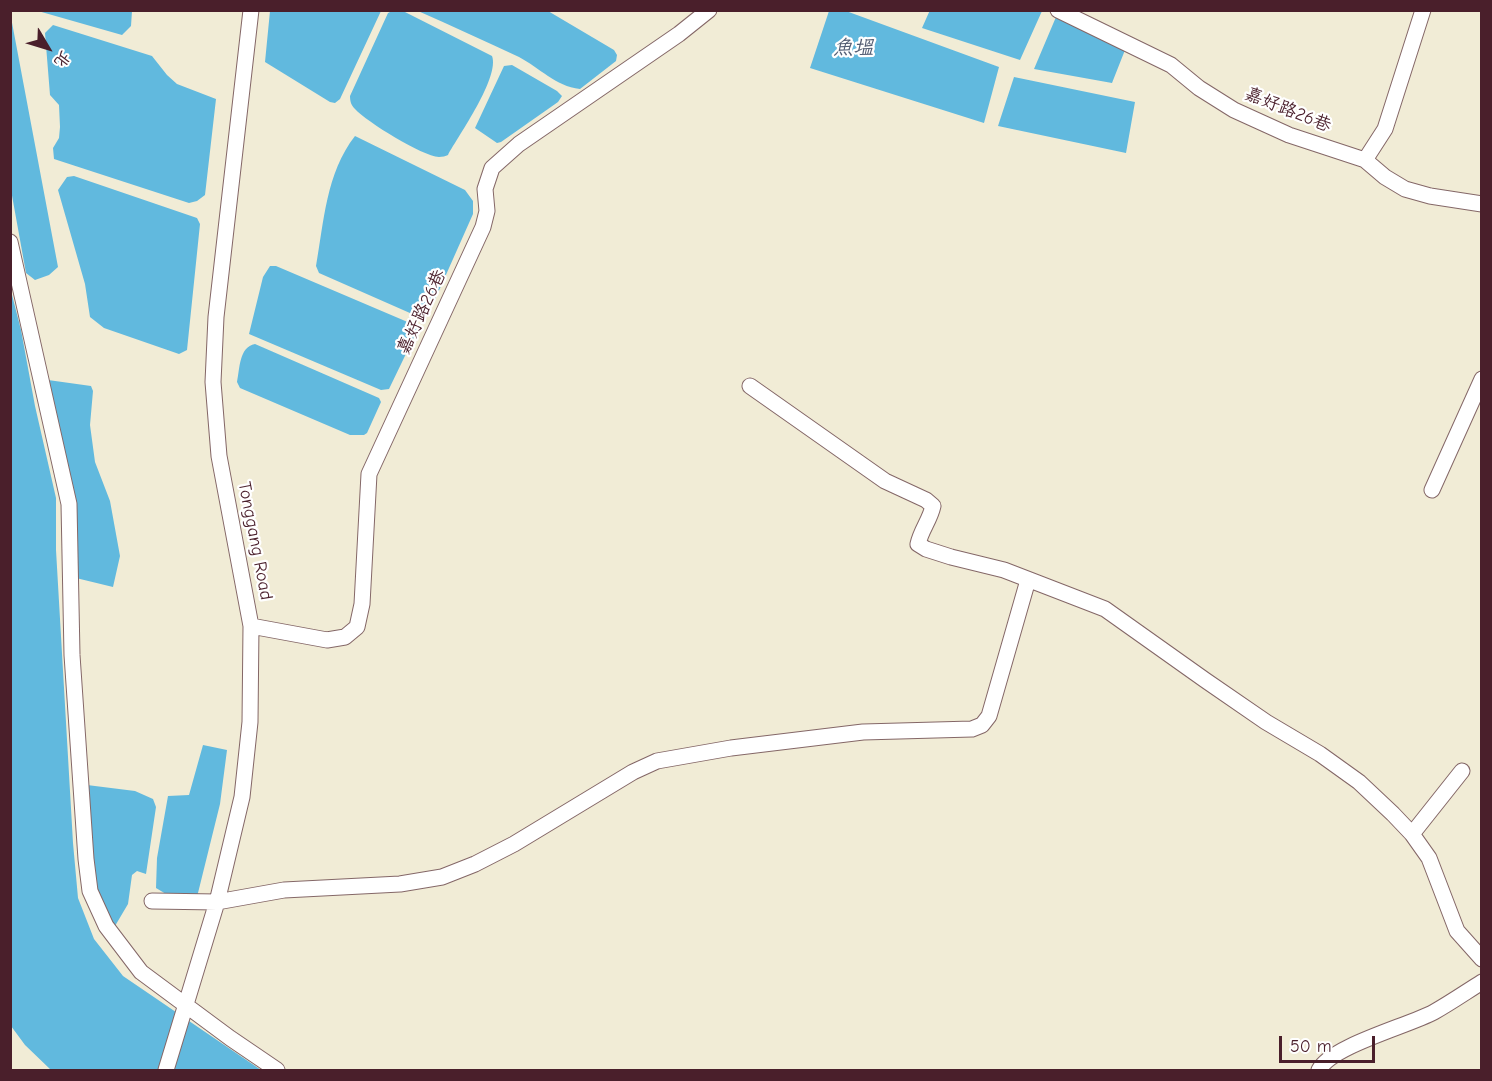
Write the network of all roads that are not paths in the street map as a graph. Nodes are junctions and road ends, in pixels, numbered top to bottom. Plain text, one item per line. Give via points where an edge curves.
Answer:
1 (251, 10) edge
2 (709, 10) edge
3 (1058, 10) edge
4 (1423, 10) edge
5 (1365, 160) junction
6 (1482, 204) edge
7 (10, 242) edge
8 (1482, 379) edge
9 (750, 386) dead end
10 (1432, 490) dead end
11 (1028, 580) junction
12 (251, 626) junction
13 (1462, 771) dead end
14 (1412, 834) junction
15 (152, 901) dead end
16 (217, 902) junction
17 (1482, 958) edge
18 (1482, 982) edge
19 (185, 1009) junction
20 (166, 1071) edge
21 (277, 1071) edge
22 (1319, 1071) edge

1 - 12 street, Tonggang Road via 216,317 213,382 219,456
2 - 12 street, 嘉好路26巷 via 519,144 492,168 485,189 487,211 483,227 369,474 362,604 357,627 345,637 327,640
3 - 5 street, 嘉好路26巷 via 1170,65 1234,110 1289,135
4 - 5 street via 1385,129
5 - 6 street via 1405,189
7 - 19 street via 69,504 72,655 90,891 106,926 128,956
8 - 10 street
9 - 11 street via 885,481 933,506 918,544
11 - 14 street via 1105,609 1359,782
11 - 16 street via 989,716 972,729 863,732 657,761 514,844 442,877 341,889 284,890
12 - 16 street, Tonggang Road via 250,722 242,797
13 - 14 street
14 - 17 street via 1429,858 1457,931
15 - 16 street
16 - 19 street, Tonggang Road
18 - 22 street via 1433,1013 1342,1051
19 - 20 street, Tonggang Road
19 - 21 street

